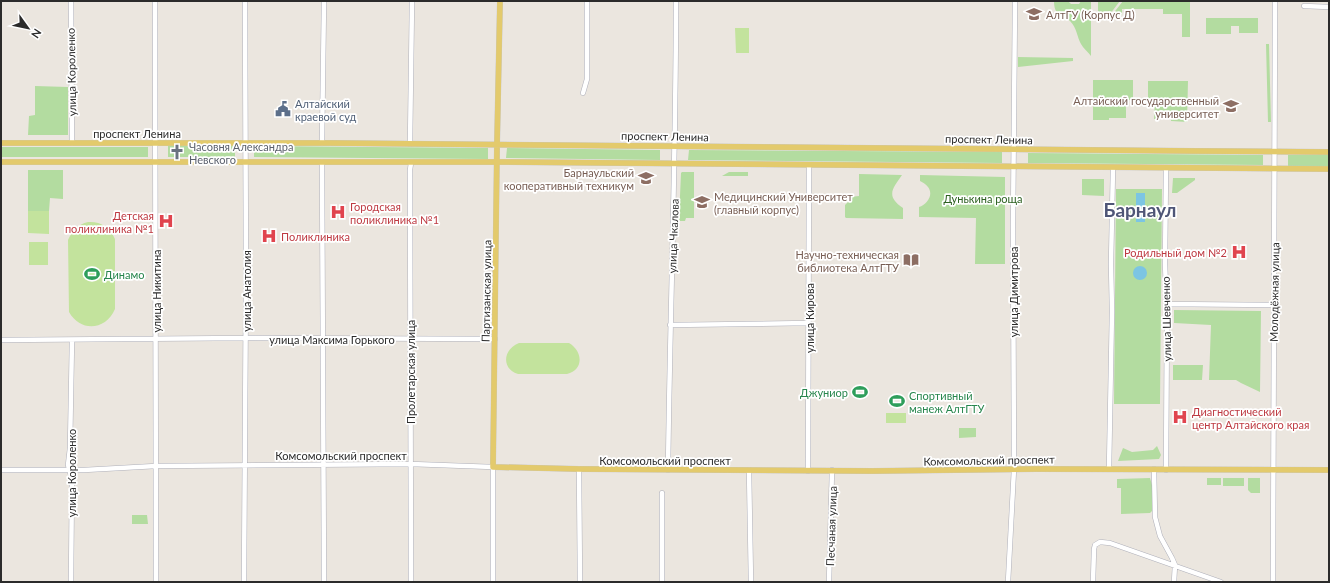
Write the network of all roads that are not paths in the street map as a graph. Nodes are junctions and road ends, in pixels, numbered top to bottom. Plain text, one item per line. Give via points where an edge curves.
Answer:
1 (71, 1) edge
2 (155, 1) edge
3 (245, 1) edge
4 (324, 1) edge
5 (412, 1) edge
6 (500, 1) edge
7 (587, 1) edge
8 (676, 1) edge
9 (1015, 1) edge
10 (1275, 1) edge
11 (1304, 6) dead end
12 (1329, 7) edge
13 (583, 93) dead end
14 (1, 143) edge
15 (72, 143) junction
16 (156, 143) junction
17 (246, 143) junction
18 (322, 143) junction
19 (410, 144) junction
20 (497, 145) junction
21 (675, 146) junction
22 (1014, 150) junction
23 (1274, 151) junction
24 (1329, 152) edge
25 (1, 162) edge
26 (155, 162) junction
27 (245, 162) junction
28 (322, 162) junction
29 (497, 162) junction
30 (411, 163) junction
31 (675, 164) junction
32 (809, 165) junction
33 (1014, 167) junction
34 (1113, 168) junction
35 (1166, 168) junction
36 (1274, 169) junction
37 (1329, 170) edge
38 (1166, 304) junction
39 (1274, 305) junction
40 (809, 323) junction
41 (670, 324) junction
42 (246, 338) junction
43 (156, 339) junction
44 (323, 339) junction
45 (410, 339) junction
46 (495, 339) junction
47 (1, 340) edge
48 (72, 340) junction
49 (411, 464) junction
50 (324, 465) junction
51 (156, 466) junction
52 (245, 466) junction
53 (493, 467) junction
54 (579, 469) junction
55 (1014, 469) junction
56 (1109, 469) junction
57 (1154, 469) junction
58 (1, 470) edge
59 (70, 470) junction
60 (668, 470) junction
61 (749, 470) junction
62 (832, 470) junction
63 (1166, 470) junction
64 (1272, 470) junction
65 (1329, 470) edge
66 (808, 471) junction
67 (662, 493) dead end
68 (1175, 565) junction
69 (71, 582) edge
70 (156, 582) edge
71 (244, 582) edge
72 (324, 582) edge
73 (410, 582) edge
74 (493, 582) edge
75 (580, 582) edge
76 (662, 582) edge
77 (751, 582) edge
78 (829, 582) edge
79 (1008, 582) edge
80 (1093, 582) edge
81 (1174, 582) edge
82 (1222, 582) edge
83 (1273, 582) edge

1 - 15 street, улица Короленко
2 - 16 street, улица Никитина
3 - 17 street, улица Анатолия
4 - 18 street
5 - 19 street
6 - 20 main road, Партизанская улица
7 - 13 street via 587,79
8 - 21 street, улица Чкалова
9 - 22 street, улица Димитрова
10 - 23 street, Молодёжная улица
11 - 12 street
14 - 15 main road, проспект Ленина
15 - 16 main road, проспект Ленина
16 - 17 main road, проспект Ленина
16 - 26 street, улица Никитина
17 - 18 main road, проспект Ленина
17 - 27 street, улица Анатолия
18 - 19 main road, проспект Ленина
19 - 20 main road, проспект Ленина
20 - 21 main road, проспект Ленина
20 - 29 main road, Партизанская улица
21 - 22 main road, проспект Ленина
21 - 31 street, улица Чкалова
22 - 23 main road, проспект Ленина
22 - 33 street, улица Димитрова
23 - 24 main road, проспект Ленина
23 - 36 street, Молодёжная улица
25 - 26 main road
26 - 27 main road
26 - 43 street, улица Никитина
27 - 28 main road
27 - 42 street, улица Анатолия
28 - 30 main road
28 - 44 street
29 - 30 main road
29 - 31 main road
29 - 46 main road, Партизанская улица
30 - 45 street, Пролетарская улица
31 - 32 main road
31 - 41 street, улица Чкалова
32 - 33 main road
32 - 40 street, улица Кирова
33 - 34 main road
33 - 55 street, улица Димитрова
34 - 35 main road
34 - 56 street
35 - 36 main road
35 - 38 street, улица Шевченко
36 - 37 main road
36 - 39 street, Молодёжная улица
38 - 39 street
38 - 63 street, улица Шевченко
39 - 64 street, Молодёжная улица
40 - 41 street
40 - 66 street, улица Кирова
41 - 60 street, улица Чкалова
42 - 43 street, улица Максима Горького
42 - 44 street, улица Максима Горького
42 - 52 street, улица Анатолия
43 - 48 street, улица Максима Горького
43 - 51 street, улица Никитина
44 - 45 street, улица Максима Горького
44 - 50 street
45 - 46 street, улица Максима Горького
45 - 49 street, Пролетарская улица
46 - 53 main road, Партизанская улица
47 - 48 street, улица Максима Горького
48 - 59 street, улица Короленко via 68,465
49 - 50 street, Комсомольский проспект
49 - 53 street, Комсомольский проспект
49 - 73 street, Пролетарская улица
50 - 52 street, Комсомольский проспект
50 - 72 street
51 - 52 street, Комсомольский проспект
51 - 59 street, Комсомольский проспект
51 - 70 street, улица Никитина
52 - 71 street, улица Анатолия
53 - 54 main road, Комсомольский проспект
53 - 74 street, Партизанская улица
54 - 60 main road, Комсомольский проспект
54 - 75 street
55 - 56 main road, Комсомольский проспект
55 - 62 main road, Комсомольский проспект
55 - 79 street, улица Димитрова
56 - 57 main road, Комсомольский проспект
57 - 63 main road, Комсомольский проспект
57 - 68 street via 1157,527
58 - 59 street, Комсомольский проспект
59 - 69 street, улица Короленко
60 - 61 main road, Комсомольский проспект
61 - 66 main road, Комсомольский проспект
61 - 77 street
62 - 66 main road, Комсомольский проспект
62 - 78 street, Песчаная улица
63 - 64 main road, Комсомольский проспект
64 - 65 main road, Комсомольский проспект
64 - 83 street, Молодёжная улица
67 - 76 street
68 - 80 street via 1100,542 1094,549
68 - 81 street
68 - 82 street

